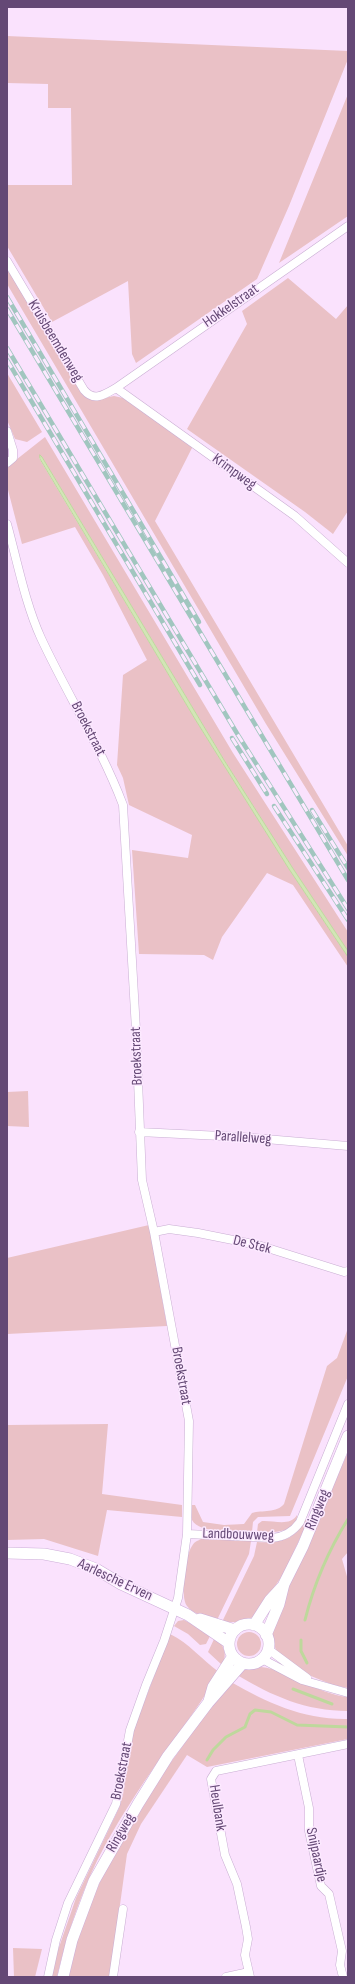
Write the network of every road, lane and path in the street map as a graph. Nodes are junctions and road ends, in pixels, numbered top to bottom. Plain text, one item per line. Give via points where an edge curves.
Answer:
1 (348, 226) edge
2 (7, 261) edge
3 (116, 388) junction
4 (7, 431) edge
5 (7, 463) edge
6 (7, 524) edge
7 (348, 563) edge
8 (139, 1132) junction
9 (348, 1146) edge
10 (154, 1232) junction
11 (348, 1271) edge
12 (348, 1404) edge
13 (348, 1436) edge
14 (187, 1534) junction
15 (7, 1553) edge
16 (284, 1584) junction
17 (175, 1608) junction
18 (188, 1615) junction
19 (254, 1625) junction
20 (235, 1630) junction
21 (266, 1635) junction
22 (229, 1643) junction
23 (268, 1649) junction
24 (233, 1656) junction
25 (262, 1659) junction
26 (243, 1663) junction
27 (316, 1684) junction
28 (348, 1693) edge
29 (208, 1703) junction
30 (348, 1744) edge
31 (298, 1754) junction
32 (123, 1909) dead end
33 (249, 1974) edge
34 (48, 1977) edge
35 (63, 1977) edge
36 (113, 1977) edge
37 (226, 1977) edge
38 (343, 1977) edge

1 - 3 street, Hokkelstraat
2 - 3 street, Kruisbeemdenweg via 84,390 96,397
3 - 7 street, Krimpweg via 295,516
4 - 5 street via 13,458
6 - 8 street, Broekstraat via 40,636 113,778 123,805
8 - 9 street, Parallelweg
8 - 10 street, Broekstraat via 142,1180
10 - 11 street, De Stek via 169,1229 198,1233 258,1246 344,1272
10 - 14 street, Broekstraat via 189,1421
12 - 14 street, Landbouwweg via 307,1505 294,1530 272,1538
13 - 16 main road, Ringweg via 303,1546
14 - 17 street, Broekstraat
15 - 17 main road, Aarlesche Erven via 44,1554 70,1559
16 - 19 main road, Ringweg
16 - 21 main road, Ringweg
17 - 18 main road
17 - 34 street, Broekstraat via 130,1730 116,1804 68,1903
18 - 20 main road
18 - 22 main road
19 - 20 main road via 243,1625
19 - 21 main road via 262,1629
20 - 22 main road
21 - 23 main road
22 - 24 main road
23 - 25 main road
23 - 27 street
24 - 26 main road
24 - 29 main road, Ringweg via 213,1687
25 - 26 main road
25 - 27 street via 285,1672
26 - 29 main road, Ringweg
27 - 28 street
29 - 35 main road, Ringweg via 164,1762 94,1881 72,1940
30 - 31 street, Heulbank
31 - 33 street, Heulbank via 216,1771 211,1779 225,1855 237,1884 246,1927 248,1939 245,1955
31 - 38 street, Snijpaardje via 309,1808 309,1831 321,1886 329,1894 342,1951 340,1964
32 - 36 street
33 - 37 street

